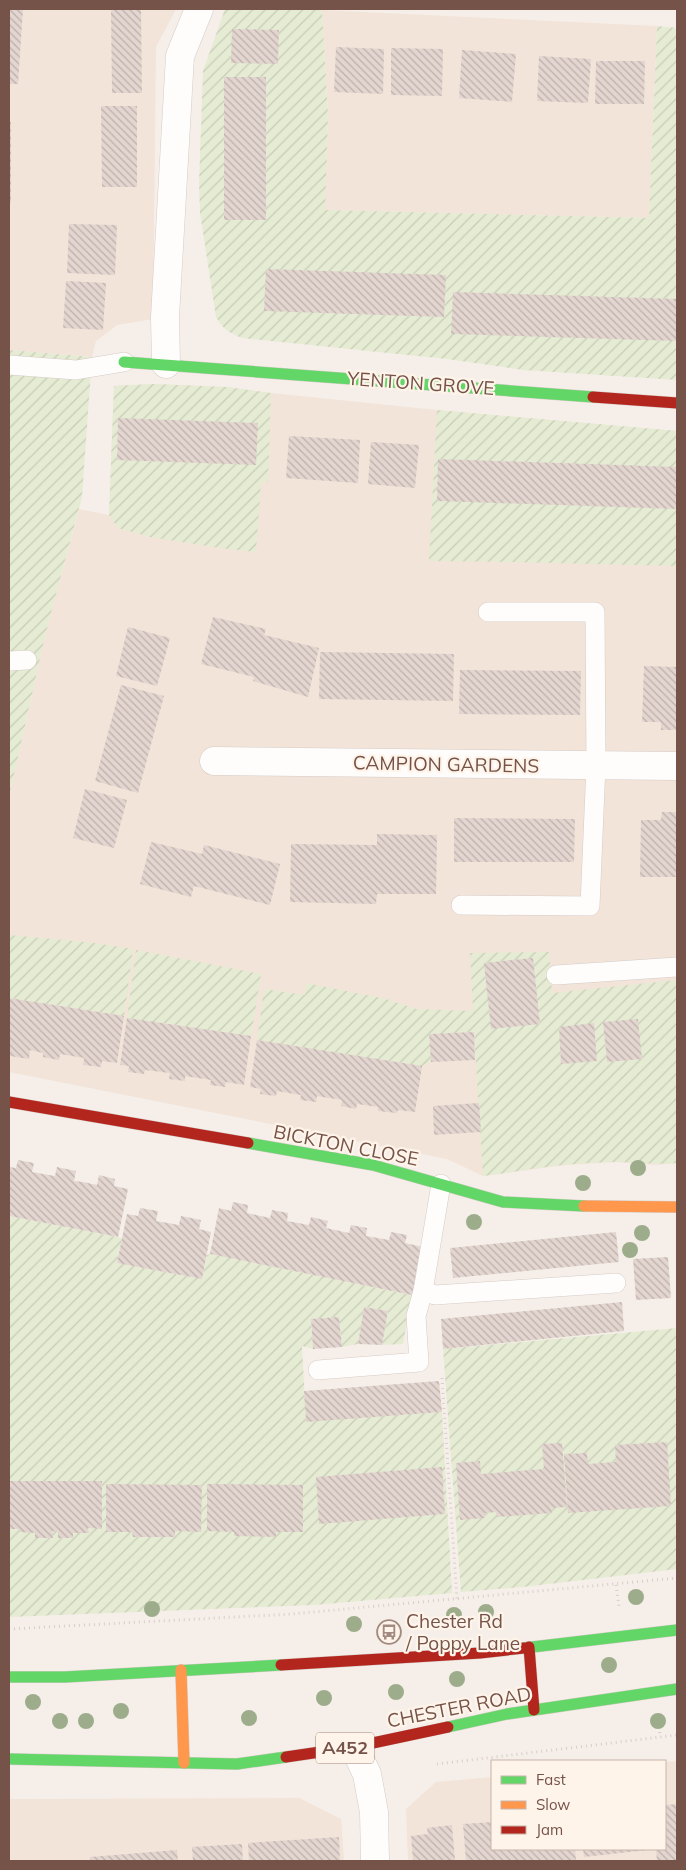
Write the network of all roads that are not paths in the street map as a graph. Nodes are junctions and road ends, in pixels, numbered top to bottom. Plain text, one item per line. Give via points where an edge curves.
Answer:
1 (199, 9) edge
2 (124, 362) joint
3 (166, 364) junction
4 (9, 365) edge
5 (677, 403) edge
6 (488, 612) dead end
7 (214, 761) dead end
8 (596, 765) junction
9 (677, 766) edge
10 (461, 905) dead end
11 (677, 967) edge
12 (556, 975) dead end
13 (9, 1102) edge
14 (441, 1184) junction
15 (677, 1207) edge
16 (616, 1283) dead end
17 (423, 1291) junction
18 (318, 1370) dead end
19 (677, 1630) edge
20 (529, 1647) junction
21 (182, 1670) junction
22 (9, 1677) edge
23 (677, 1689) edge
24 (534, 1710) junction
25 (354, 1747) junction
26 (9, 1759) edge
27 (184, 1763) junction
28 (375, 1861) edge

1 - 3 street via 180,56 165,317
2 - 3 main road, YENTON GROVE
2 - 4 lane via 76,370
3 - 5 main road, YENTON GROVE
6 - 8 lane via 595,612
7 - 8 street, CAMPION GARDENS
8 - 9 street, CAMPION GARDENS
8 - 10 lane via 590,906
11 - 12 lane
13 - 14 main road, BICKTON CLOSE via 373,1165
14 - 15 main road, BICKTON CLOSE via 503,1202
14 - 17 lane
16 - 17 lane via 434,1295
17 - 18 lane via 416,1316 419,1362
19 - 20 main road
20 - 21 main road via 480,1653
20 - 24 main road
21 - 22 main road
21 - 27 main road
23 - 24 main road, CHESTER ROAD / A452
24 - 25 main road, CHESTER ROAD / A452
25 - 27 main road, CHESTER ROAD / A452 via 237,1764
25 - 28 street via 367,1774 374,1812
26 - 27 main road, CHESTER ROAD / A452

